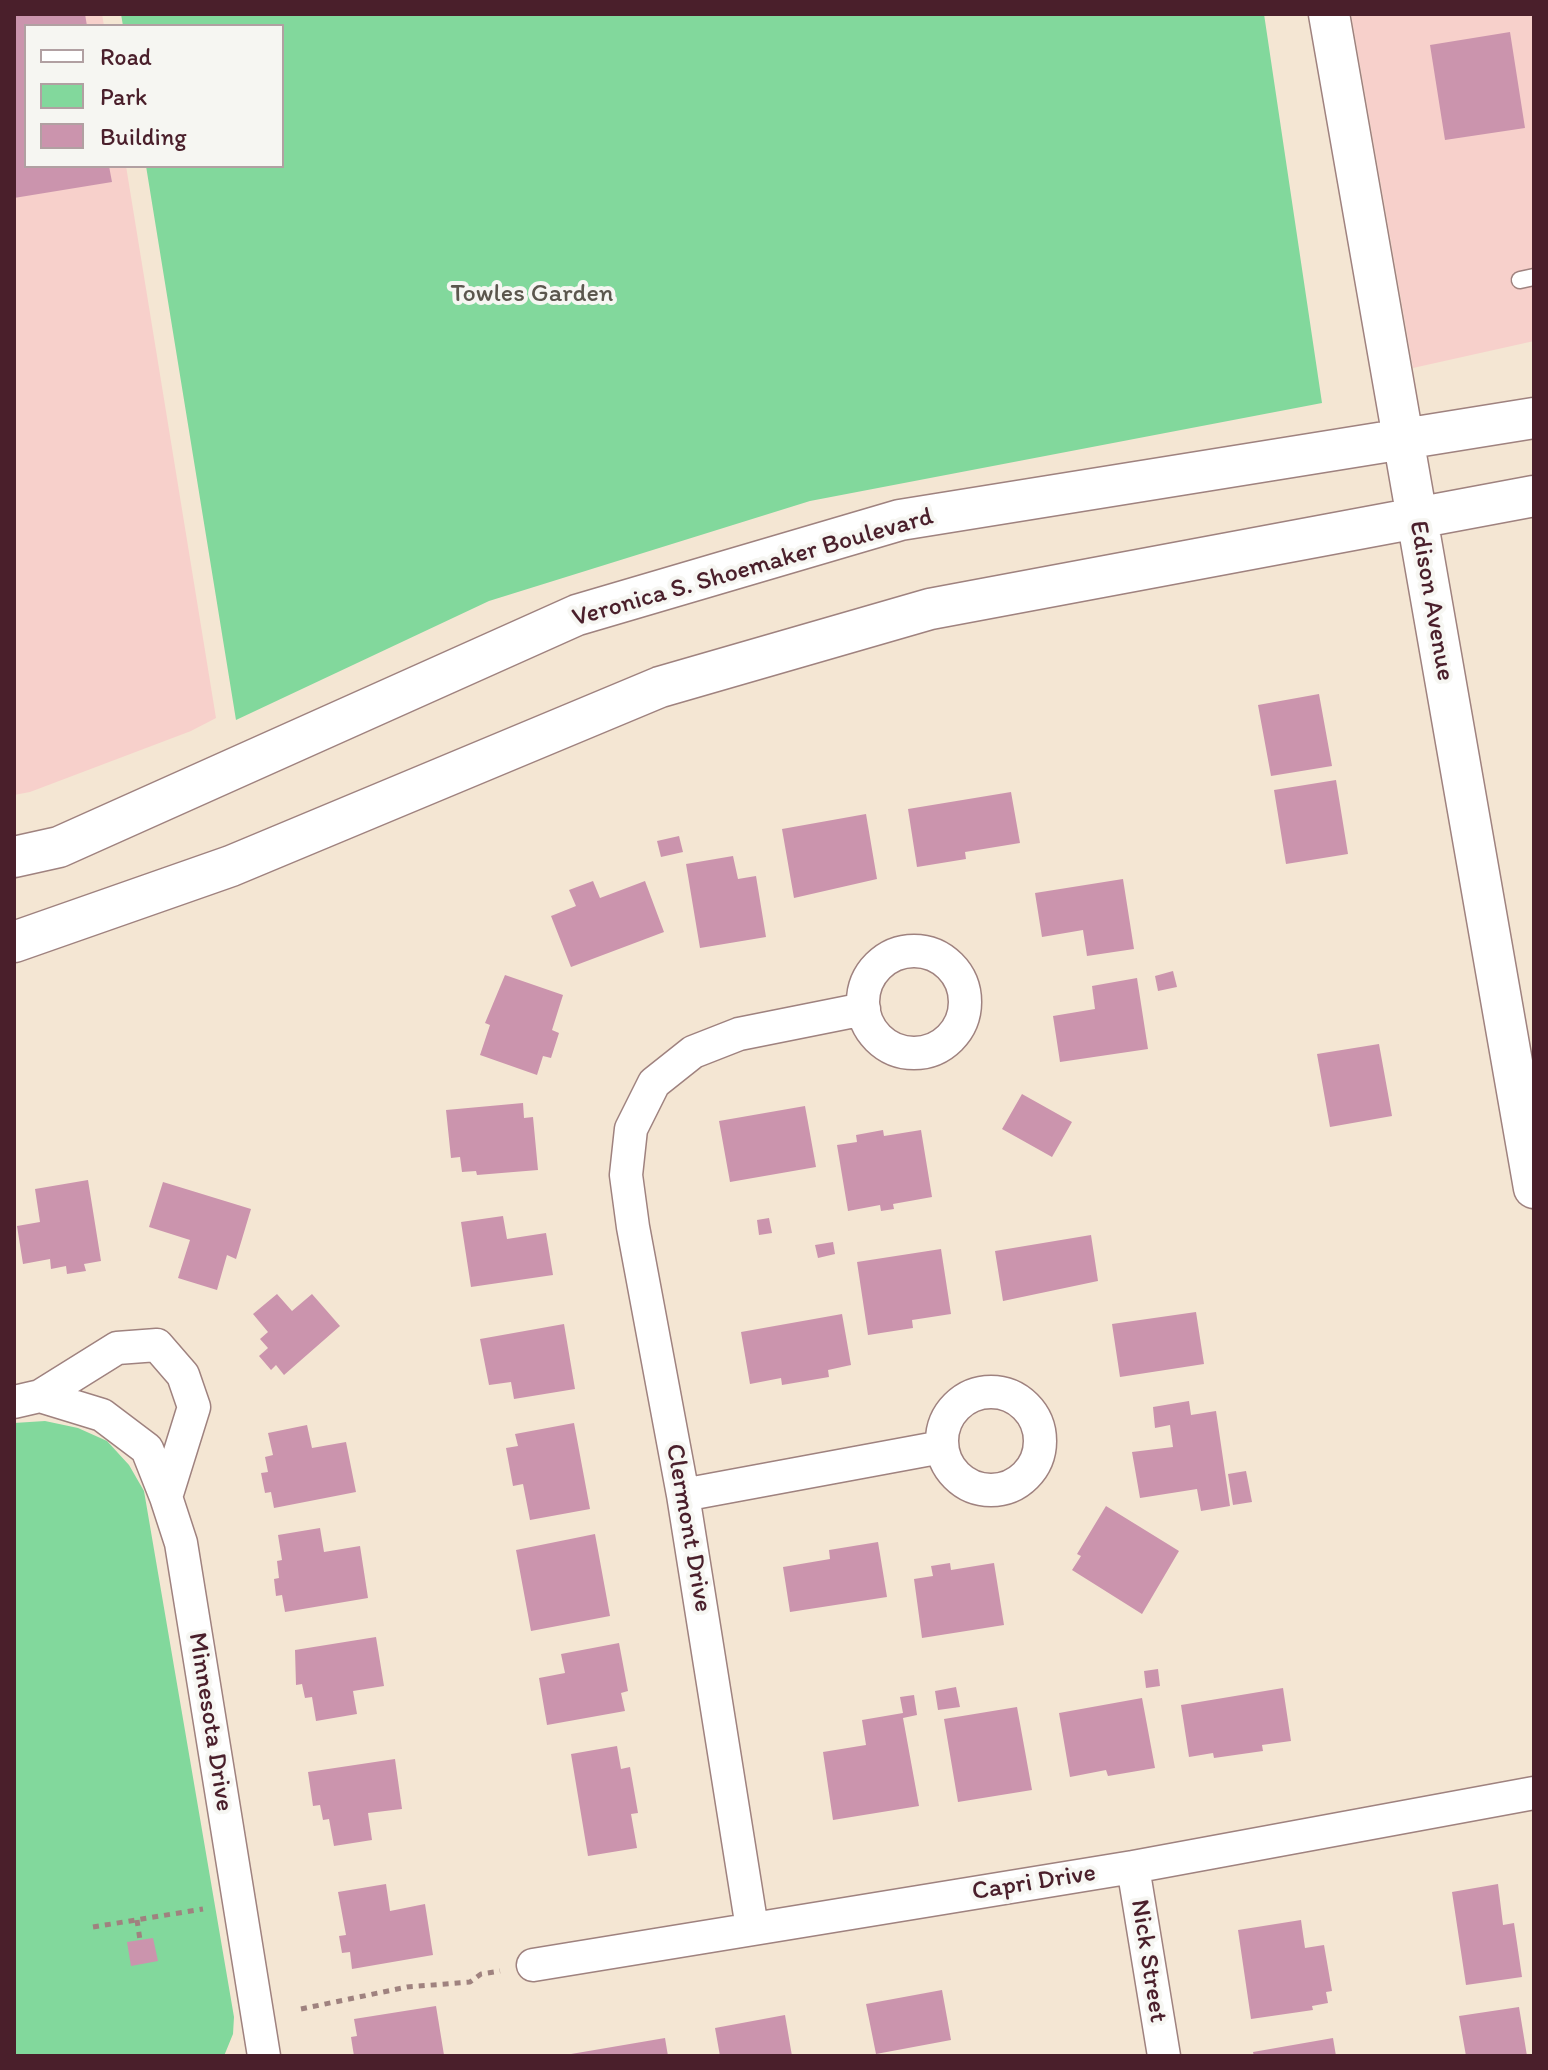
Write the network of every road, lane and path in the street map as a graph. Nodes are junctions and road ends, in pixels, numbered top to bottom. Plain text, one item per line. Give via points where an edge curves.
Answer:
1 (1329, 14) edge
2 (1534, 418) edge
3 (1403, 440) junction
4 (1534, 496) edge
5 (1416, 516) junction
6 (14, 857) edge
7 (14, 942) edge
8 (864, 1009) dead end
9 (1534, 1188) edge
10 (27, 1399) edge
11 (942, 1447) dead end
12 (683, 1495) junction
13 (166, 1497) junction
14 (1534, 1793) edge
15 (1133, 1867) junction
16 (203, 1909) dead end
17 (137, 1920) junction
18 (93, 1927) dead end
19 (752, 1928) junction
20 (140, 1940) dead end
21 (533, 1965) dead end
22 (481, 1974) dead end
23 (301, 2009) dead end
24 (264, 2056) edge
25 (1164, 2056) edge

1 - 3 street, Edison Avenue
2 - 3 street, Veronica S. Shoemaker Boulevard
3 - 5 street, Edison Avenue
3 - 6 street, Veronica S. Shoemaker Boulevard via 900,520 577,615 59,847
4 - 5 street
5 - 7 street via 930,609 660,687 231,866
5 - 9 street, Edison Avenue
8 - 12 street, Clermont Drive via 739,1034 693,1052 654,1083 631,1129 626,1175
10 - 13 street, Minnesota Drive via 102,1415 147,1449
10 - 13 street via 117,1348 157,1345 183,1375 194,1407
11 - 12 street
12 - 19 street, Clermont Drive
13 - 24 street, Minnesota Drive via 181,1543
14 - 15 street, Capri Drive
15 - 19 street, Capri Drive
15 - 25 street, Nick Street
16 - 17 path
17 - 18 path
17 - 20 path
19 - 21 street, Capri Drive
22 - 23 path via 470,1982 407,1987

